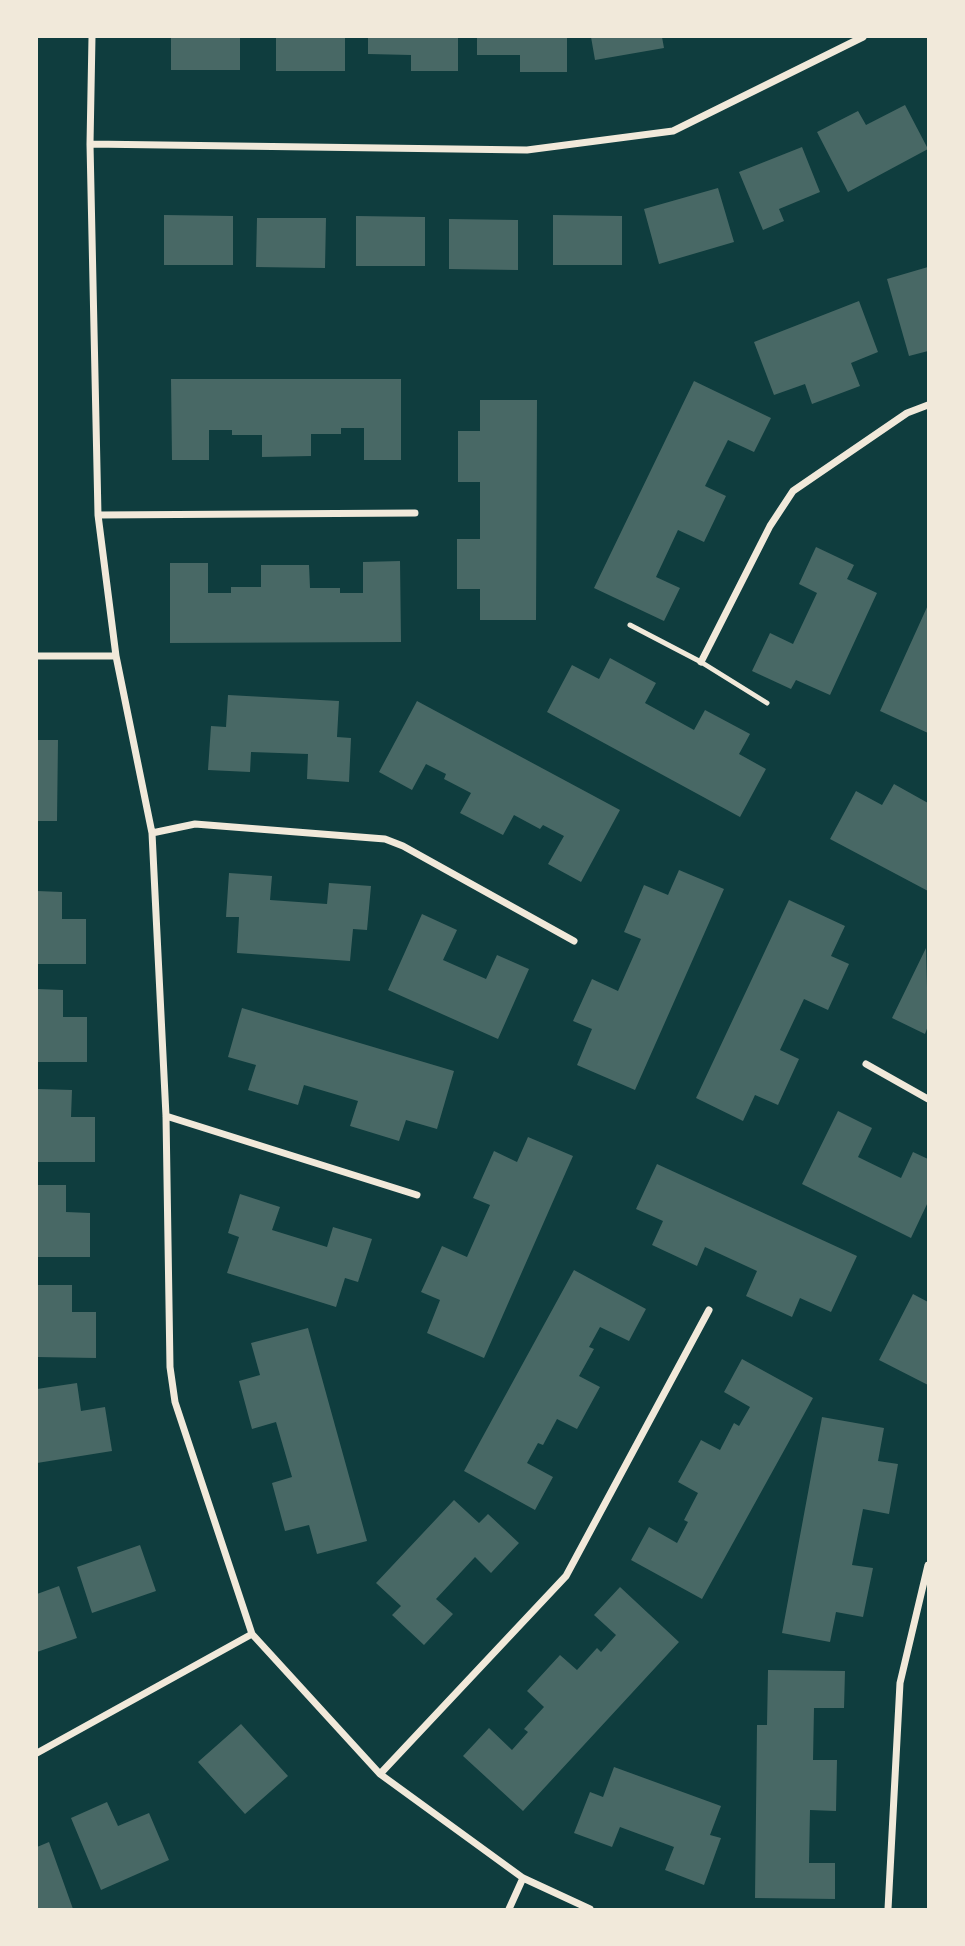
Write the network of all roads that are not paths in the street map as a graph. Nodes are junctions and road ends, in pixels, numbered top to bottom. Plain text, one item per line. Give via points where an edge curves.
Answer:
1 (92, 37) edge
2 (863, 37) edge
3 (90, 144) junction
4 (928, 405) edge
5 (415, 513) dead end
6 (98, 515) junction
7 (630, 625) dead end
8 (37, 656) edge
9 (116, 656) junction
10 (701, 662) junction
11 (766, 703) dead end
12 (152, 833) junction
13 (574, 941) dead end
14 (866, 1064) dead end
15 (928, 1099) edge
16 (166, 1116) junction
17 (417, 1195) dead end
18 (709, 1310) dead end
19 (928, 1565) edge
20 (252, 1634) junction
21 (37, 1753) edge
22 (380, 1774) junction
23 (523, 1878) junction
24 (509, 1909) edge
25 (590, 1909) edge
26 (888, 1909) edge

1 - 3 street
2 - 3 street via 673,131 527,150
3 - 6 street
4 - 10 street via 907,413 793,491 770,526
5 - 6 street
6 - 9 street
7 - 10 lane
8 - 9 street
9 - 12 street
10 - 11 lane
12 - 13 street via 195,824 385,839
12 - 16 street
14 - 15 street
16 - 17 street
16 - 20 street via 170,1367 175,1402
18 - 22 street via 566,1576
19 - 26 street via 900,1683
20 - 21 street
20 - 22 street
22 - 23 street
23 - 24 street
23 - 25 street

